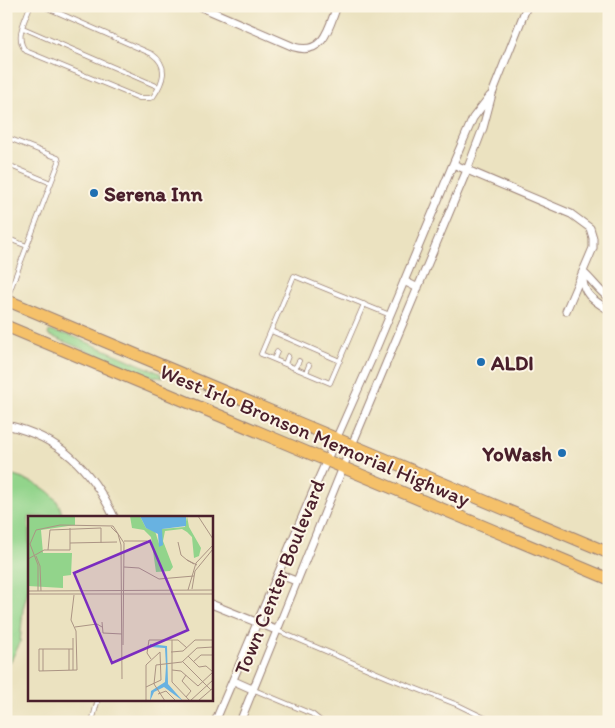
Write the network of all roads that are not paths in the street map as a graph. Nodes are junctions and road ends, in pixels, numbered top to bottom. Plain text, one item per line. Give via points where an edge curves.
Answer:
1 (30, 6) edge
2 (43, 6) edge
3 (199, 6) edge
4 (337, 6) edge
5 (527, 6) edge
6 (23, 28) junction
7 (158, 86) junction
8 (492, 94) junction
9 (6, 137) edge
10 (6, 164) edge
11 (453, 164) junction
12 (467, 170) junction
13 (51, 182) junction
14 (6, 238) edge
15 (27, 246) junction
16 (584, 273) junction
17 (404, 281) junction
18 (418, 288) junction
19 (609, 298) edge
20 (6, 300) edge
21 (364, 304) junction
22 (609, 310) edge
23 (566, 311) dead end
24 (390, 315) junction
25 (6, 326) edge
26 (271, 331) junction
27 (283, 336) junction
28 (281, 342) dead end
29 (277, 352) dead end
30 (288, 356) dead end
31 (372, 358) junction
32 (274, 359) junction
33 (299, 361) dead end
34 (340, 361) junction
35 (285, 364) junction
36 (386, 364) junction
37 (309, 366) dead end
38 (296, 368) junction
39 (319, 370) dead end
40 (306, 373) junction
41 (316, 377) junction
42 (6, 425) edge
43 (337, 439) junction
44 (352, 445) junction
45 (328, 460) junction
46 (343, 467) junction
47 (114, 516) edge
48 (609, 553) edge
49 (278, 574) junction
50 (609, 579) edge
51 (296, 581) junction
52 (212, 604) edge
53 (258, 623) junction
54 (276, 630) junction
55 (234, 681) junction
56 (252, 688) junction
57 (98, 700) edge
58 (92, 722) edge
59 (215, 722) edge
60 (240, 722) edge
61 (322, 722) edge
62 (492, 722) edge

1 - 6 lane
2 - 7 lane via 158,58 163,66
3 - 4 street via 306,49 316,46 324,38
5 - 8 street
6 - 7 lane
6 - 7 lane via 21,45 30,53 139,98 153,97
8 - 11 street, Town Center Boulevard via 473,118
8 - 12 street, Town Center Boulevard
9 - 13 lane via 58,158
10 - 13 lane
11 - 12 street
11 - 17 street, Town Center Boulevard
12 - 16 street via 584,222 590,228 593,248
12 - 18 street, Town Center Boulevard
13 - 15 lane
14 - 15 lane
15 - 20 lane
16 - 19 street
16 - 22 street via 585,291
16 - 23 street
17 - 18 street
17 - 24 street, Town Center Boulevard
18 - 36 street, Town Center Boulevard
20 - 43 highway, West Irlo Bronson Memorial Highway
21 - 24 lane
21 - 26 lane via 294,276
21 - 34 lane
24 - 31 street, Town Center Boulevard
25 - 45 highway, West Irlo Bronson Memorial Highway
26 - 27 lane
26 - 32 lane via 261,354
27 - 28 lane
27 - 34 lane via 304,348
29 - 32 lane
30 - 35 lane
31 - 36 street
31 - 43 street, Town Center Boulevard
32 - 35 lane
33 - 38 lane
34 - 41 lane via 330,383
35 - 38 lane
36 - 44 street, Town Center Boulevard
37 - 40 lane
38 - 40 lane
39 - 41 lane
40 - 41 lane
42 - 47 street via 42,437 70,456 93,480
43 - 44 highway, West Irlo Bronson Memorial Highway
43 - 45 street, Town Center Boulevard
44 - 46 street, Town Center Boulevard
44 - 48 highway, West Irlo Bronson Memorial Highway
45 - 46 highway, West Irlo Bronson Memorial Highway
45 - 49 street, Town Center Boulevard
46 - 50 highway, West Irlo Bronson Memorial Highway
46 - 51 street, Town Center Boulevard
49 - 51 street
49 - 53 street, Town Center Boulevard
51 - 54 street, Town Center Boulevard
52 - 53 street
53 - 54 street
53 - 55 street, Town Center Boulevard
54 - 56 street, Town Center Boulevard
54 - 62 lane
55 - 56 street
55 - 59 street, Town Center Boulevard
56 - 60 street, Town Center Boulevard
56 - 61 lane via 312,714
57 - 58 lane

